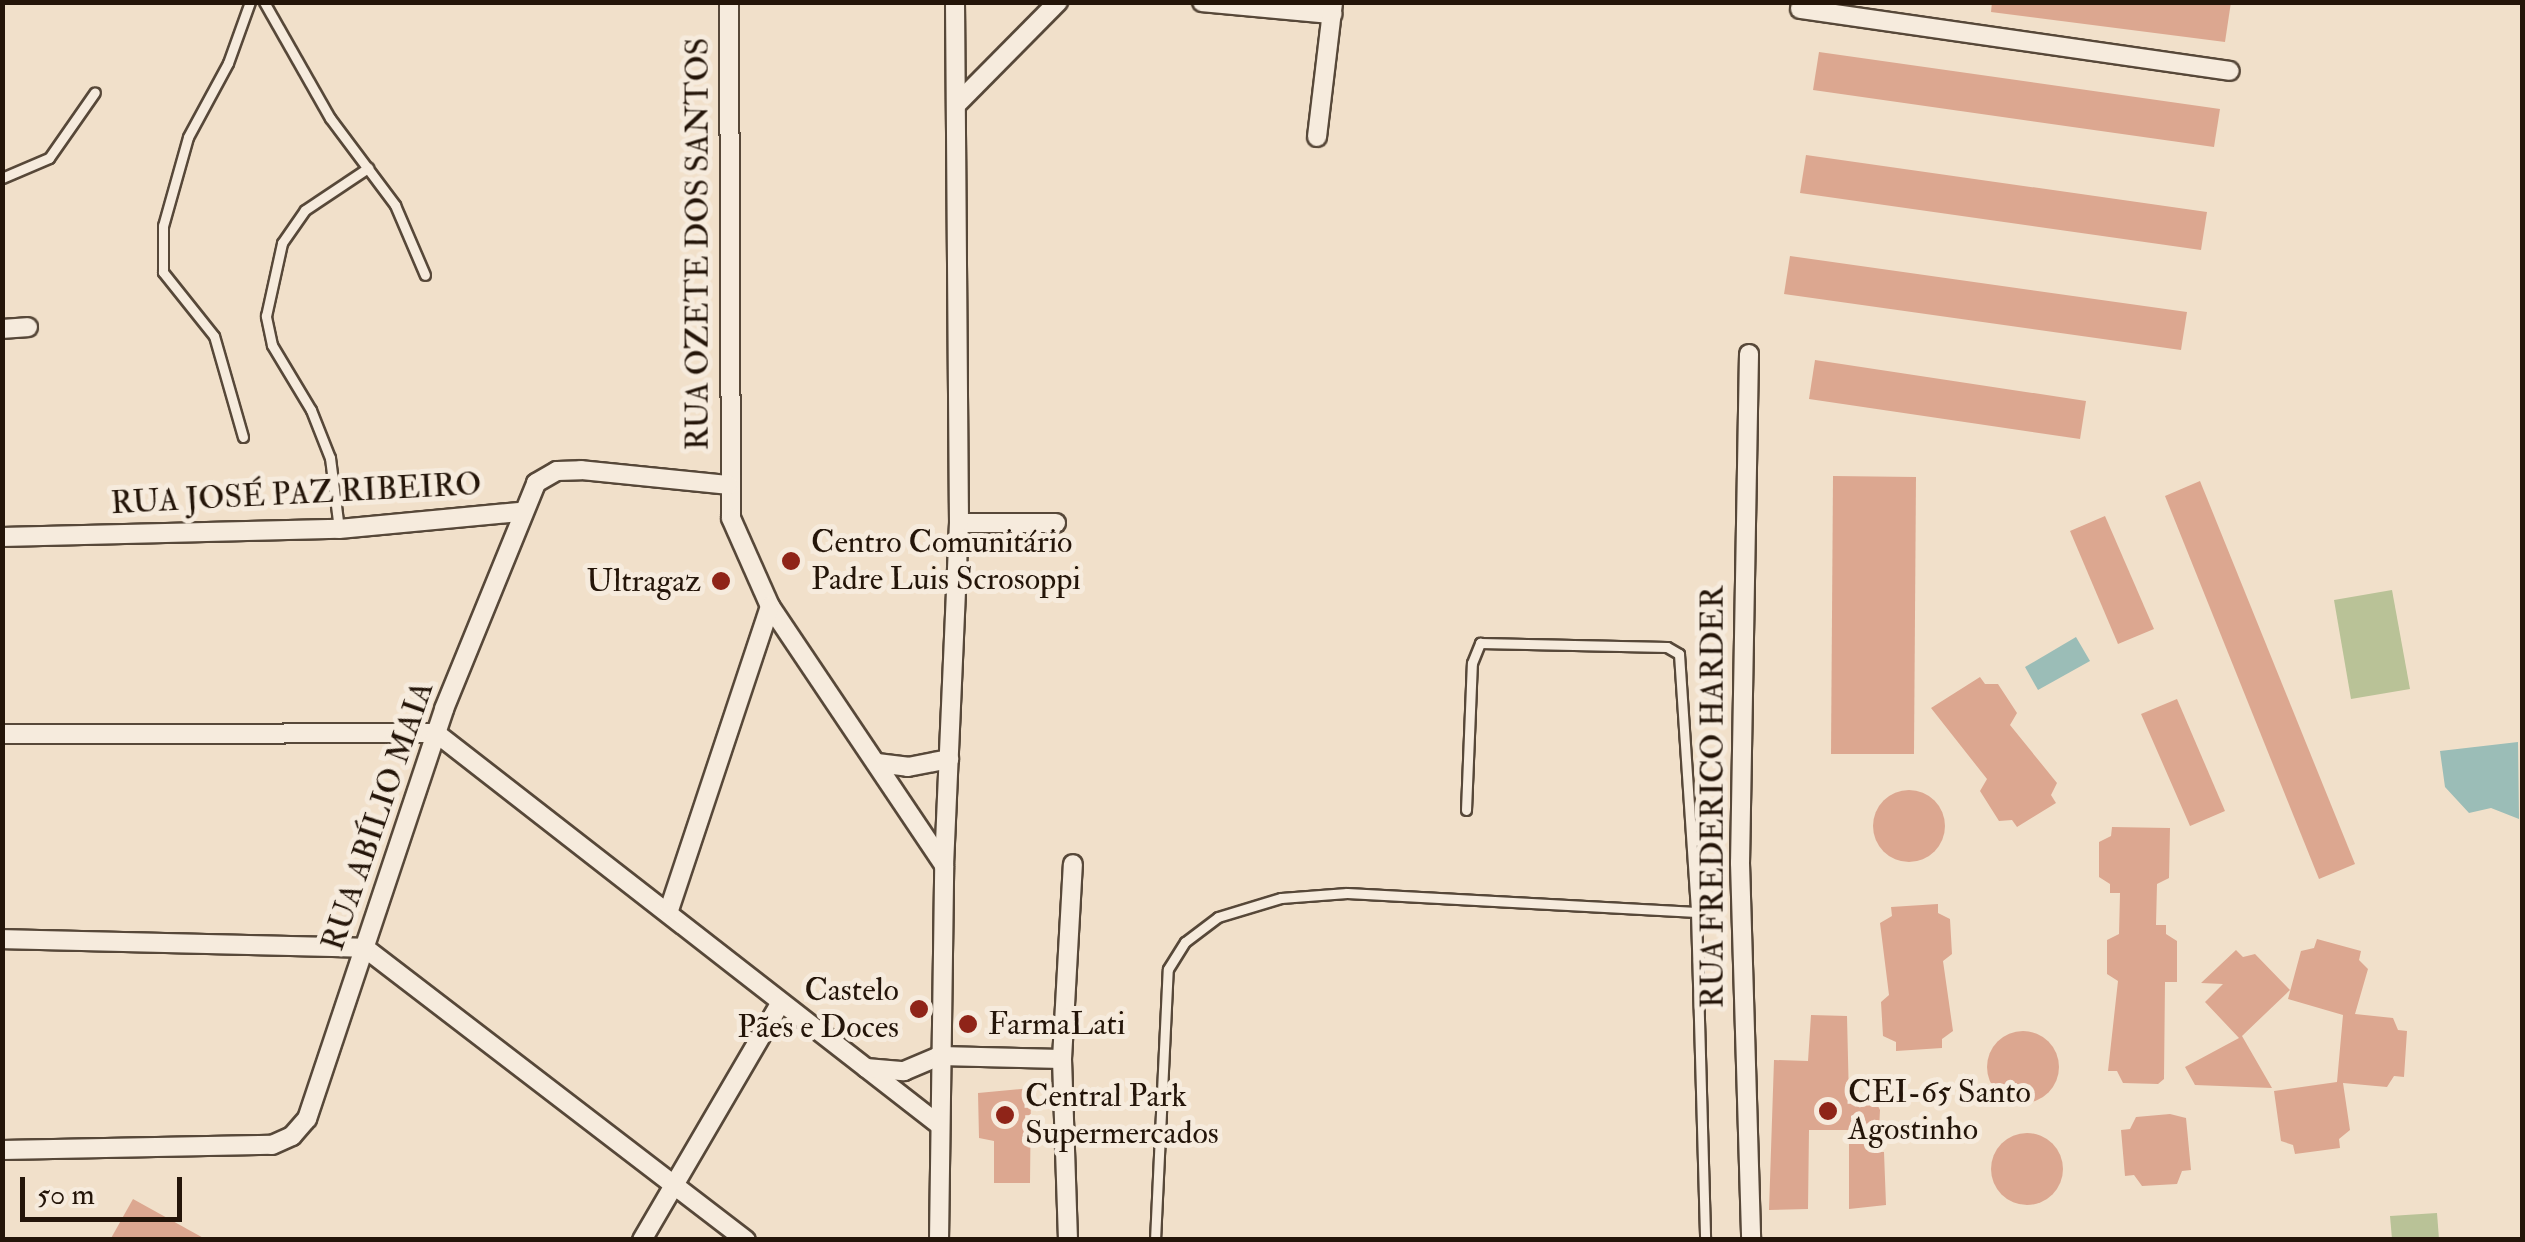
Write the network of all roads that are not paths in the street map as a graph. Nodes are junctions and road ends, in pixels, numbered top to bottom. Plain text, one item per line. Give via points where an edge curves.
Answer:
1 (250, 2) edge
2 (264, 2) edge
3 (728, 2) edge
4 (955, 2) edge
5 (1058, 2) edge
6 (1202, 2) edge
7 (1332, 8) edge
8 (1800, 10) dead end
9 (2230, 72) dead end
10 (94, 92) dead end
11 (957, 104) junction
12 (1317, 138) dead end
13 (368, 168) junction
14 (2, 178) edge
15 (425, 274) dead end
16 (28, 327) dead end
17 (2, 329) edge
18 (1749, 354) dead end
19 (243, 436) dead end
20 (728, 485) junction
21 (520, 512) junction
22 (959, 523) junction
23 (1056, 523) dead end
24 (339, 529) junction
25 (2, 537) edge
26 (770, 606) junction
27 (2, 734) edge
28 (436, 734) junction
29 (949, 759) junction
30 (878, 764) junction
31 (1466, 810) dead end
32 (1072, 864) dead end
33 (944, 866) junction
34 (668, 910) junction
35 (1696, 912) junction
36 (2, 938) edge
37 (366, 948) junction
38 (780, 1004) junction
39 (939, 1056) junction
40 (1062, 1059) junction
41 (861, 1067) junction
42 (938, 1124) junction
43 (2, 1150) edge
44 (674, 1184) junction
45 (642, 1240) edge
46 (746, 1240) edge
47 (939, 1240) edge
48 (1068, 1240) edge
49 (1155, 1240) edge
50 (1705, 1240) edge
51 (1751, 1240) edge

1 - 19 lane via 228,63 188,137 164,226 164,272 214,336
2 - 13 lane via 330,118
3 - 20 street, RUA OZETE DOS SANTOS
4 - 11 street
5 - 11 street
6 - 7 street
7 - 12 street
8 - 9 street
10 - 14 lane via 49,158
11 - 22 street
13 - 15 lane via 395,205
13 - 24 lane via 305,210 282,243 266,316 272,345 311,410 330,458
16 - 17 street
18 - 51 street, RUA FREDERICO HARDER via 1740,863
20 - 21 street, RUA JOSÉ PAZ RIBEIRO via 557,471 536,482
20 - 26 street via 731,518
21 - 24 street, RUA JOSÉ PAZ RIBEIRO
21 - 28 street, RUA ABÍLIO MAIA
22 - 23 street
22 - 29 street
24 - 25 street, RUA JOSÉ PAZ RIBEIRO
26 - 30 street
26 - 34 street
27 - 28 street
28 - 34 street
28 - 37 street, RUA ABÍLIO MAIA
29 - 30 street via 908,768
29 - 33 street
30 - 33 street
31 - 35 lane via 1472,664 1480,643 1667,647 1684,664
32 - 40 street
33 - 39 street
34 - 38 street
35 - 49 lane via 1346,893 1281,898 1218,917 1185,942 1168,969
35 - 50 lane
36 - 37 street
37 - 43 street, RUA ABÍLIO MAIA via 307,1119 292,1136 272,1144
37 - 44 street
38 - 41 street
38 - 44 street
39 - 40 street
39 - 41 street via 904,1071
39 - 42 street
40 - 48 street
41 - 42 street
42 - 47 street
44 - 45 street
44 - 46 street

